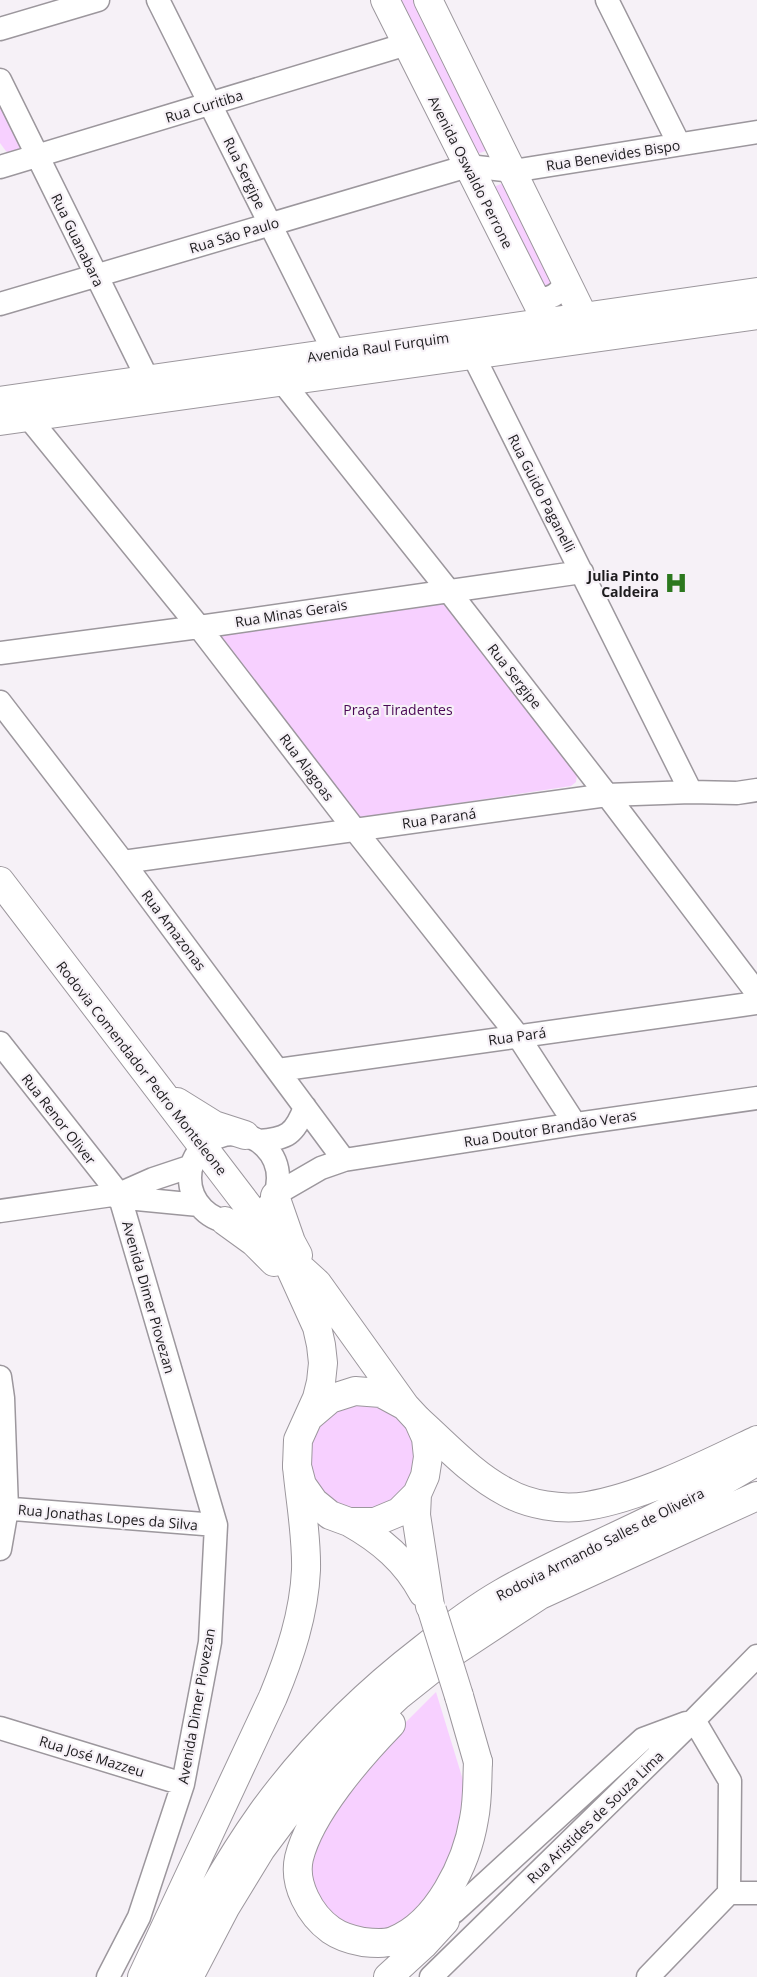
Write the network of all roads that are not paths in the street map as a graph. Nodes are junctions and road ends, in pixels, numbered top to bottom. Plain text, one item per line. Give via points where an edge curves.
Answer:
1 (98, 0) edge
2 (158, 0) edge
3 (385, 0) edge
4 (428, 0) edge
5 (607, 0) edge
6 (0, 29) edge
7 (407, 44) junction
8 (0, 80) edge
9 (210, 104) junction
10 (757, 132) edge
11 (679, 144) junction
12 (37, 156) junction
13 (4, 160) edge
14 (468, 166) junction
15 (513, 171) junction
16 (270, 225) junction
17 (96, 276) junction
18 (567, 282) junction
19 (757, 292) edge
20 (535, 297) junction
21 (0, 304) edge
22 (757, 314) edge
23 (589, 328) junction
24 (552, 333) junction
25 (473, 355) junction
26 (339, 363) junction
27 (274, 372) junction
28 (153, 390) junction
29 (0, 401) edge
30 (29, 418) junction
31 (0, 421) edge
32 (582, 572) junction
33 (448, 590) junction
34 (199, 627) junction
35 (0, 653) edge
36 (0, 702) edge
37 (757, 790) edge
38 (691, 792) junction
39 (607, 795) junction
40 (355, 830) junction
41 (123, 862) junction
42 (0, 881) edge
43 (757, 993) edge
44 (757, 1003) edge
45 (99, 1013) junction
46 (518, 1036) junction
47 (0, 1043) edge
48 (278, 1070) junction
49 (152, 1080) junction
50 (757, 1098) edge
51 (305, 1107) junction
52 (575, 1124) junction
53 (252, 1138) junction
54 (196, 1159) junction
55 (344, 1160) junction
56 (275, 1195) junction
57 (114, 1196) junction
58 (199, 1205) junction
59 (0, 1211) edge
60 (256, 1217) junction
61 (225, 1221) junction
62 (309, 1289) junction
63 (0, 1377) edge
64 (411, 1413) junction
65 (310, 1416) junction
66 (757, 1440) edge
67 (757, 1462) edge
68 (296, 1466) junction
69 (417, 1494) junction
70 (757, 1496) edge
71 (3, 1509) edge
72 (349, 1522) junction
73 (216, 1525) junction
74 (0, 1549) edge
75 (431, 1608) junction
76 (509, 1615) junction
77 (757, 1656) edge
78 (694, 1720) junction
79 (0, 1728) edge
80 (478, 1762) junction
81 (184, 1784) junction
82 (757, 1893) edge
83 (729, 1894) junction
84 (454, 1912) junction
85 (108, 1977) edge
86 (142, 1977) edge
87 (166, 1977) edge
88 (188, 1977) edge
89 (388, 1977) edge
90 (431, 1977) edge
91 (648, 1977) edge

1 - 6 street
2 - 9 street, Rua Sergipe
3 - 7 main road, Avenida Oswaldo Perrone
4 - 15 main road
5 - 11 street
7 - 9 street, Rua Curitiba
7 - 14 main road, Avenida Oswaldo Perrone
8 - 12 street, Rua Guanabara
9 - 12 street, Rua Curitiba
9 - 16 street, Rua Sergipe
10 - 11 street, Rua Benevides Bispo
11 - 15 street, Rua Benevides Bispo
12 - 13 street, Rua Curitiba
12 - 17 street, Rua Guanabara
14 - 15 street, Rua Benevides Bispo
14 - 16 street, Rua São Paulo
14 - 20 main road, Avenida Oswaldo Perrone
15 - 18 main road
16 - 17 street, Rua São Paulo
16 - 26 street, Rua Sergipe
17 - 21 street, Rua São Paulo
17 - 28 street, Rua Guanabara
18 - 20 street via 552,297
18 - 23 main road
19 - 23 main road, Avenida Raul Furquim
20 - 24 main road, Avenida Oswaldo Perrone
22 - 23 main road, Avenida Raul Furquim
23 - 24 main road, Avenida Raul Furquim
24 - 25 main road, Avenida Raul Furquim
24 - 26 main road, Avenida Raul Furquim
25 - 26 main road, Avenida Raul Furquim
25 - 32 street, Rua Guido Paganelli
26 - 27 main road, Avenida Raul Furquim
27 - 28 main road, Avenida Raul Furquim
27 - 33 street, Rua Sergipe
28 - 29 main road, Avenida Raul Furquim
28 - 30 main road, Avenida Raul Furquim
30 - 31 main road, Avenida Raul Furquim
30 - 34 street, Rua Alagoas
32 - 33 street, Rua Minas Gerais
32 - 38 street, Rua Guido Paganelli
33 - 34 street, Rua Minas Gerais
33 - 39 street, Rua Sergipe
34 - 35 street, Rua Minas Gerais
34 - 40 street, Rua Alagoas
36 - 41 street, Rua Amazonas
37 - 38 street, Rua Paraná
38 - 39 street, Rua Paraná
39 - 40 street, Rua Paraná
39 - 43 street, Rua Sergipe
40 - 41 street, Rua Paraná
40 - 46 street, Rua Alagoas
41 - 48 street, Rua Amazonas
42 - 45 main road, Rodovia Comendador Pedro Monteleone
44 - 46 street, Rua Pará
45 - 49 main road, Rodovia Comendador Pedro Monteleone
45 - 54 main road
46 - 48 street, Rua Pará
46 - 52 street, Rua Alagoas
47 - 57 street, Rua Renor Oliver
48 - 51 street, Rua Amazonas
49 - 53 main road via 198,1116
49 - 54 main road, Rodovia Comendador Pedro Monteleone
50 - 52 street, Rua Doutor Brandão Veras
51 - 53 street via 300,1122 279,1140
51 - 55 street, Rua Amazonas
52 - 55 street, Rua Doutor Brandão Veras
53 - 54 street via 230,1134 215,1138
53 - 56 street via 270,1151 277,1165 279,1180
54 - 57 street
54 - 58 street via 190,1178 192,1192
54 - 60 main road, Rodovia Comendador Pedro Monteleone
55 - 56 street, Rua Doutor Brandão Veras via 321,1168
56 - 60 street, Rua Doutor Brandão Veras via 268,1207
56 - 62 main road
57 - 58 street
57 - 59 street
57 - 73 street, Avenida Dimer Piovezan
58 - 61 street via 211,1216
60 - 61 street via 246,1221
60 - 62 main road, Rodovia Comendador Pedro Monteleone
61 - 62 main road
62 - 64 main road, Rodovia Comendador Pedro Monteleone
62 - 65 main road, Rodovia Comendador Pedro Monteleone via 322,1354 321,1382
63 - 71 street via 3,1398
64 - 65 main road via 381,1393 355,1391 330,1399
64 - 66 main road via 484,1479 507,1493 559,1507 586,1506 621,1497
64 - 69 main road, Rodovia Comendador Pedro Monteleone via 426,1438 428,1457 426,1476
65 - 68 main road, Rodovia Comendador Pedro Monteleone via 298,1440
67 - 87 main road, Rodovia Armando Salles de Oliveira via 658,1516 557,1563 500,1594 397,1669 320,1743 262,1814 196,1919
68 - 72 main road via 302,1485 314,1502 330,1515
68 - 86 main road, Rodovia Comendador Pedro Monteleone via 306,1569 290,1656 274,1697
69 - 72 main road via 399,1512 375,1522
69 - 75 main road, Rodovia Comendador Pedro Monteleone via 420,1550
70 - 76 main road, Rodovia Armando Salles de Oliveira via 540,1595
71 - 73 street, Rua Jonathas Lopes da Silva
71 - 74 street
72 - 75 main road via 375,1537 397,1556 416,1579
73 - 81 street, Avenida Dimer Piovezan via 210,1642
75 - 80 main road, Rodovia Comendador Pedro Monteleone, bridge
76 - 80 main road via 378,1738 319,1813 299,1860 299,1877 305,1899 315,1915 340,1935 372,1943 392,1941 426,1918 457,1874 466,1850 475,1818
76 - 88 main road, Rodovia Armando Salles de Oliveira via 452,1653 398,1696 348,1743 309,1787 256,1858
77 - 78 street, Rua Aristides de Souza Lima
78 - 83 street via 730,1781
78 - 84 street via 643,1739
78 - 90 street, Rua Aristides de Souza Lima
79 - 81 street, Rua José Mazzeu
80 - 84 main road, Rodovia Comendador Pedro Monteleone via 486,1789 487,1840 472,1879
81 - 85 street, Avenida Dimer Piovezan via 140,1917
82 - 83 street
83 - 91 street
84 - 89 main road, Rodovia Comendador Pedro Monteleone

